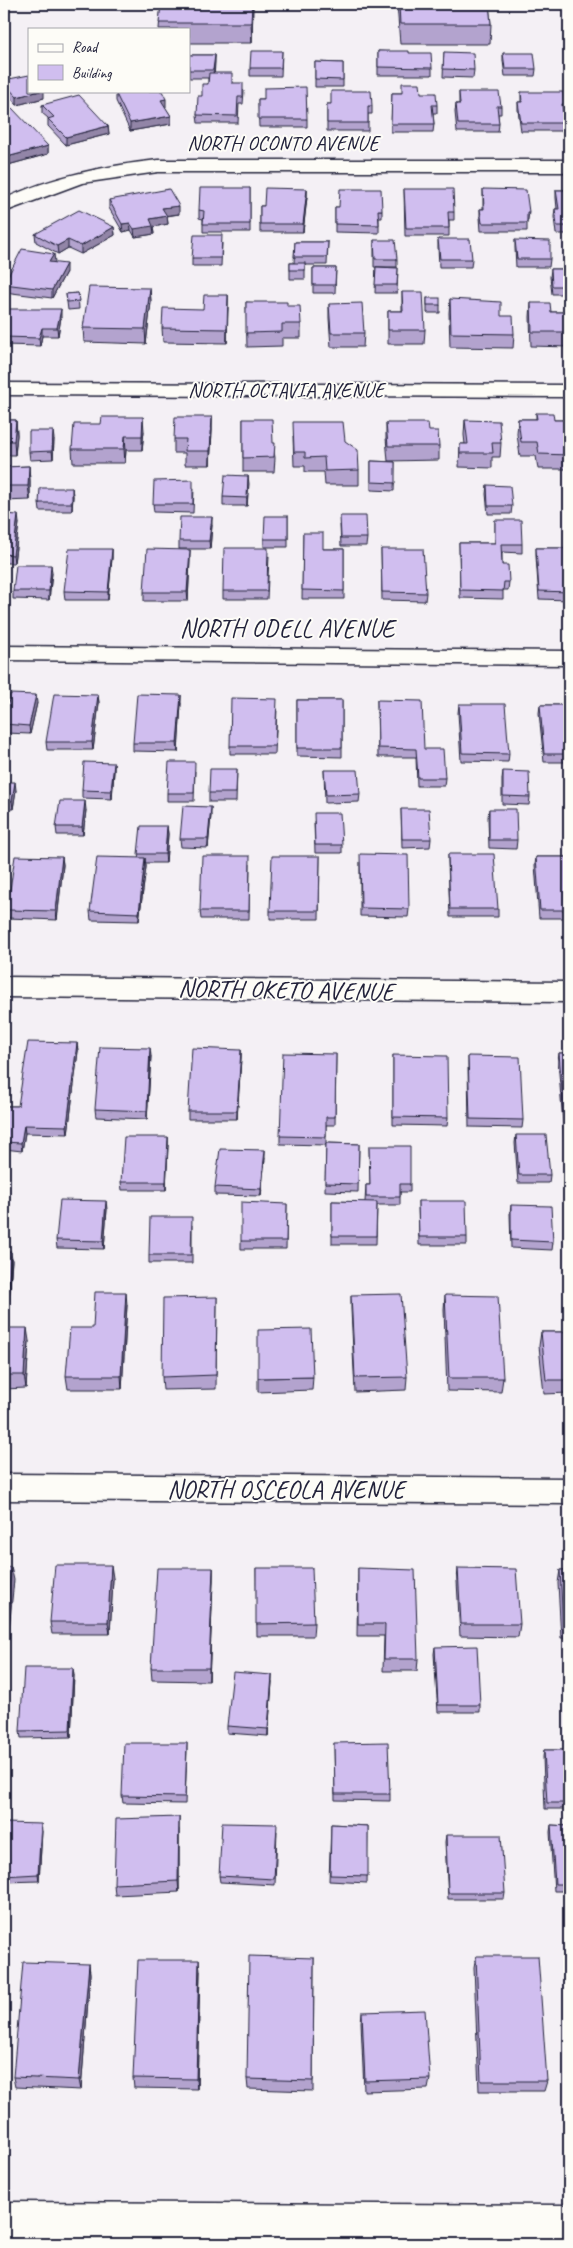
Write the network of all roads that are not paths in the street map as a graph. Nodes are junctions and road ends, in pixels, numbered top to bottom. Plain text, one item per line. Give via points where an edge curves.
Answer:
1 (569, 166) edge
2 (4, 206) edge
3 (4, 389) edge
4 (569, 391) edge
5 (4, 653) edge
6 (569, 658) edge
7 (4, 987) edge
8 (569, 992) edge
9 (4, 1486) edge
10 (569, 1491) edge
11 (4, 2222) edge
12 (569, 2224) edge

1 - 2 street, NORTH OCONTO AVENUE via 158,166 66,180
3 - 4 street, NORTH OCTAVIA AVENUE
5 - 6 street, NORTH ODELL AVENUE
7 - 8 street, NORTH OKETO AVENUE
9 - 10 street, NORTH OSCEOLA AVENUE
11 - 12 street

